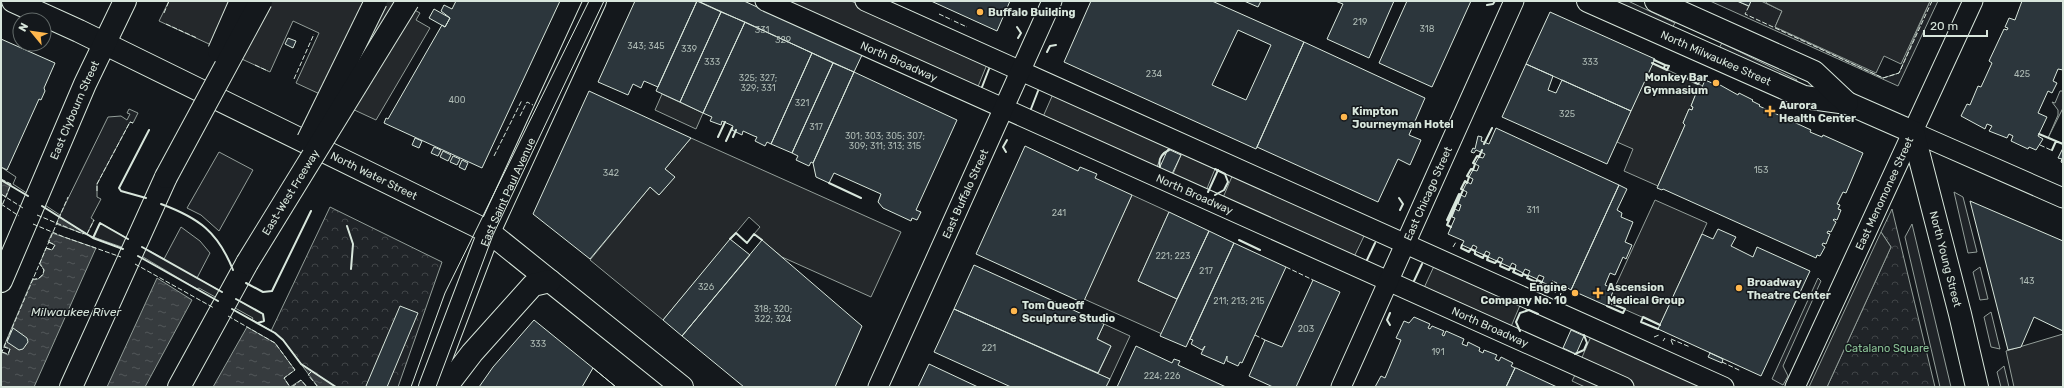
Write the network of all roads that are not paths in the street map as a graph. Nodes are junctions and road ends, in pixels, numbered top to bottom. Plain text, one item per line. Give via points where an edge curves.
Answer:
1 (13, 1) edge
2 (125, 1) edge
3 (240, 1) edge
4 (261, 1) edge
5 (376, 1) edge
6 (408, 1) edge
7 (595, 1) edge
8 (765, 1) edge
9 (866, 1) edge
10 (1052, 1) edge
11 (1514, 1) edge
12 (1588, 1) edge
13 (1656, 1) edge
14 (1973, 1) edge
15 (1702, 22) junction
16 (105, 43) junction
17 (1690, 47) junction
18 (1020, 70) junction
19 (1847, 103) junction
20 (1004, 108) junction
21 (1913, 132) junction
22 (166, 177) junction
23 (2063, 198) edge
24 (489, 232) junction
25 (1406, 244) junction
26 (247, 263) junction
27 (1, 281) edge
28 (550, 281) junction
29 (1389, 281) junction
30 (71, 387) edge
31 (179, 387) edge
32 (430, 387) edge
33 (446, 387) edge
34 (682, 387) edge
35 (878, 387) edge
36 (1342, 387) edge
37 (1624, 387) edge
38 (1724, 387) edge
39 (1795, 387) edge
40 (1977, 387) edge

1 - 16 main road, North Water Street
2 - 16 main road, East Clybourn Street
3 - 22 main road, bridge
4 - 22 main road, bridge
5 - 26 main road, bridge
6 - 26 main road, East-West Freeway, bridge
7 - 24 main road, East Saint Paul Avenue
8 - 20 street, North Broadway
9 - 18 street
10 - 18 street, East Buffalo Street
11 - 25 street, East Chicago Street
12 - 17 main road, North Milwaukee Street
13 - 15 main road, North Milwaukee Street
14 - 21 street, East Menomonee Street
15 - 17 main road
15 - 19 main road, North Milwaukee Street via 1814,72
16 - 24 main road, North Water Street
16 - 27 main road, East Clybourn Street
17 - 19 main road, North Milwaukee Street via 1804,98
18 - 20 street, East Buffalo Street
18 - 25 street
19 - 21 main road, North Milwaukee Street
20 - 29 street, North Broadway
20 - 35 street, East Buffalo Street
21 - 23 street, North Milwaukee Street
21 - 39 street, East Menomonee Street
21 - 40 main road, North Young Street
22 - 30 main road
24 - 28 main road, North Water Street
24 - 32 main road, East Saint Paul Avenue
25 - 29 street, East Chicago Street
25 - 38 street
26 - 31 main road, East-West Freeway
28 - 33 main road via 533,285 472,353
28 - 34 main road, North Water Street
29 - 36 street, East Chicago Street
29 - 37 street, North Broadway

